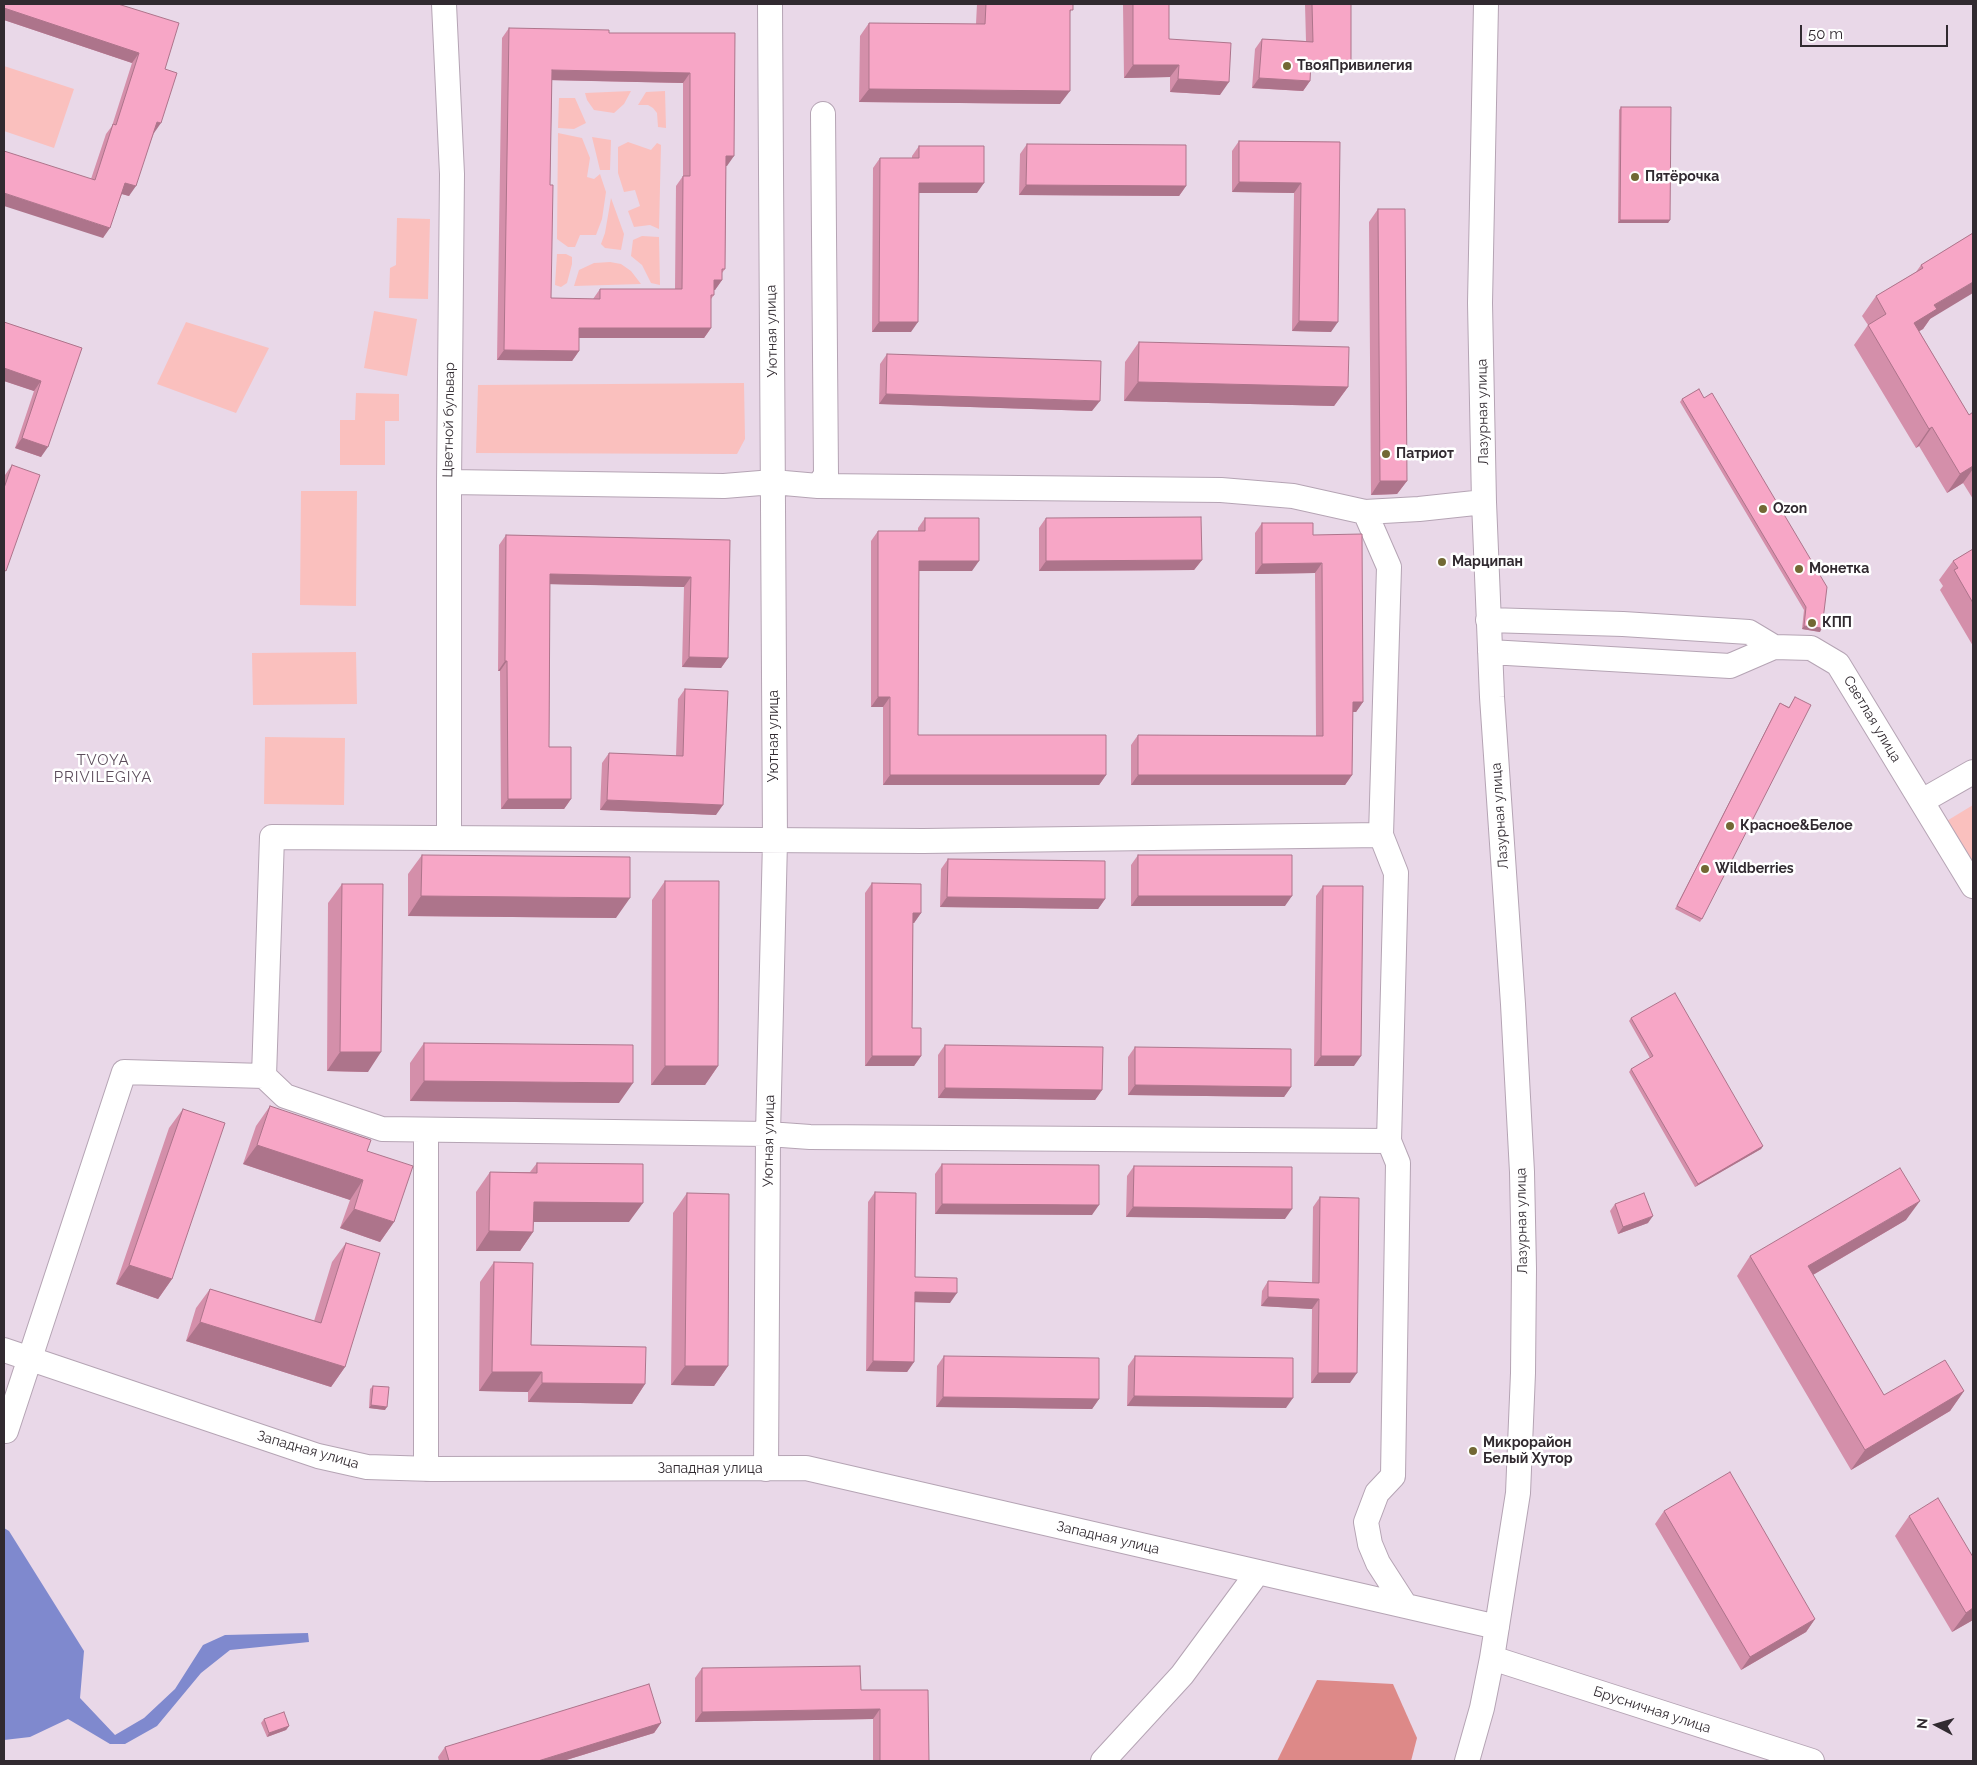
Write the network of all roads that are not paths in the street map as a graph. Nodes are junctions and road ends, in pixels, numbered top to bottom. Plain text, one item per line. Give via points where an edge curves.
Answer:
1 (444, 4) edge
2 (770, 4) edge
3 (1486, 4) edge
4 (823, 114) dead end
5 (449, 482) junction
6 (773, 482) junction
7 (818, 486) junction
8 (1484, 502) junction
9 (1365, 512) junction
10 (1488, 620) junction
11 (1774, 647) junction
12 (1490, 652) junction
13 (1973, 772) edge
14 (1922, 801) junction
15 (1381, 835) junction
16 (449, 837) junction
17 (775, 841) junction
18 (1973, 886) edge
19 (264, 1076) junction
20 (426, 1130) junction
21 (768, 1134) junction
22 (1389, 1141) junction
23 (4, 1350) edge
24 (30, 1359) junction
25 (6, 1431) dead end
26 (426, 1469) junction
27 (766, 1469) junction
28 (1258, 1572) junction
29 (1412, 1606) junction
30 (1498, 1627) junction
31 (1492, 1658) junction
32 (1103, 1761) edge
33 (1467, 1761) edge
34 (1812, 1761) edge

1 - 5 street, Цветной бульвар via 452,174
2 - 6 street, Уютная улица
3 - 8 street, Лазурная улица via 1480,294
4 - 7 street via 826,475
5 - 6 street via 724,486
5 - 16 street, Цветной бульвар
6 - 7 street
6 - 17 street, Уютная улица
7 - 9 street via 1221,490 1293,496
8 - 9 street
8 - 10 street, Лазурная улица
9 - 15 street via 1388,567
10 - 11 street via 1749,632
10 - 12 street, Лазурная улица
11 - 12 street via 1730,666
11 - 14 street, Светлая улица via 1811,648 1838,664
12 - 30 street, Лазурная улица via 1513,1004 1524,1268 1518,1493
13 - 14 street
14 - 18 street, Светлая улица
15 - 17 street
15 - 22 street via 1396,873
16 - 17 street
16 - 19 street via 272,837
17 - 21 street, Уютная улица
19 - 20 street via 285,1096 382,1129
19 - 24 street via 124,1072
20 - 21 street
20 - 26 street
21 - 22 street
21 - 27 street, Уютная улица
22 - 29 street via 1398,1163 1393,1476 1377,1493 1366,1522 1378,1563
23 - 24 street, Западная улица
24 - 25 street
24 - 26 street, Западная улица via 318,1456 368,1467
26 - 27 street, Западная улица
27 - 28 street, Западная улица via 806,1468
28 - 29 street, Западная улица
28 - 32 street via 1182,1675
29 - 30 street, Западная улица
30 - 31 street, Лазурная улица
31 - 33 street, Лазурная улица
31 - 34 street, Брусничная улица

